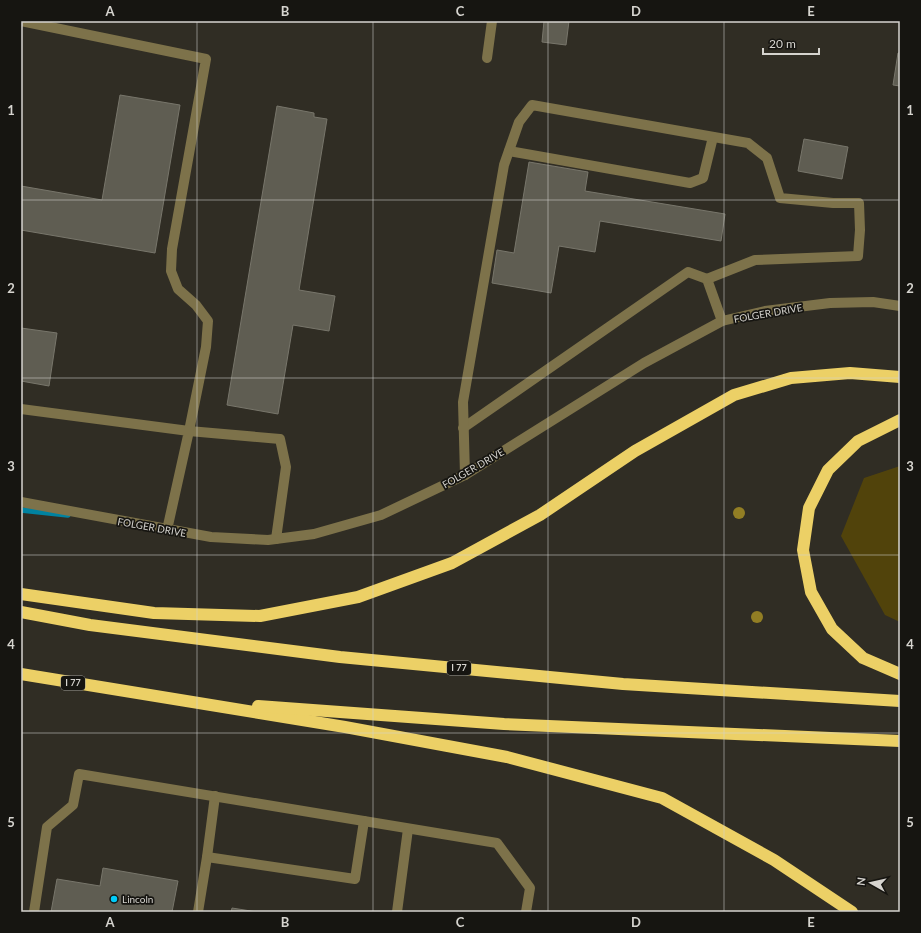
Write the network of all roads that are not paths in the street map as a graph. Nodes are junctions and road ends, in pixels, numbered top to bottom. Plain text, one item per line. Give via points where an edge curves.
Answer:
1 (21, 21) edge
2 (492, 21) edge
3 (487, 58) dead end
4 (713, 137) junction
5 (509, 150) junction
6 (707, 279) junction
7 (900, 306) edge
8 (722, 322) junction
9 (900, 377) edge
10 (21, 409) edge
11 (900, 420) edge
12 (463, 428) junction
13 (189, 431) junction
14 (465, 475) junction
15 (21, 502) edge
16 (167, 530) junction
17 (276, 539) junction
18 (21, 594) edge
19 (21, 612) edge
20 (21, 674) edge
21 (900, 674) edge
22 (180, 700) junction
23 (900, 701) edge
24 (900, 741) edge
25 (215, 796) junction
26 (364, 821) junction
27 (408, 829) junction
28 (207, 857) junction
29 (34, 912) edge
30 (198, 912) edge
31 (397, 912) edge
32 (526, 912) edge
33 (852, 912) edge

1 - 13 street via 206,59 172,249 171,271 178,290 196,305 208,320 206,347
2 - 3 street
4 - 5 street via 532,106 519,122
4 - 5 street via 703,178 690,183
4 - 6 street via 748,143 767,158 780,198 859,203 860,230 858,256 755,260
5 - 12 street via 504,164 463,402
6 - 8 street
6 - 12 street via 688,272
7 - 8 street, FOLGER DRIVE via 873,302 830,303 765,312
8 - 14 street, FOLGER DRIVE via 644,363
9 - 18 highway via 850,373 791,378 734,395 635,451 540,515 452,563 358,597 260,616 147,612
10 - 13 street
11 - 21 highway via 858,441 828,470 809,508 803,550 811,592 832,629 863,658
12 - 14 street
13 - 16 street
13 - 17 street via 280,439 286,467
14 - 17 street, FOLGER DRIVE via 381,515 314,534
15 - 16 street, FOLGER DRIVE
16 - 17 street, FOLGER DRIVE via 211,537
19 - 23 highway, I 77 via 90,625 340,657 623,684
20 - 22 highway, I 77
22 - 24 highway, I 77 via 504,724
22 - 33 highway via 507,757 662,798 774,860
25 - 26 street
25 - 28 street
25 - 29 street via 79,774 72,805 47,827
26 - 27 street
26 - 28 street via 355,879
27 - 31 street
27 - 32 street via 497,843 530,888
28 - 30 street

